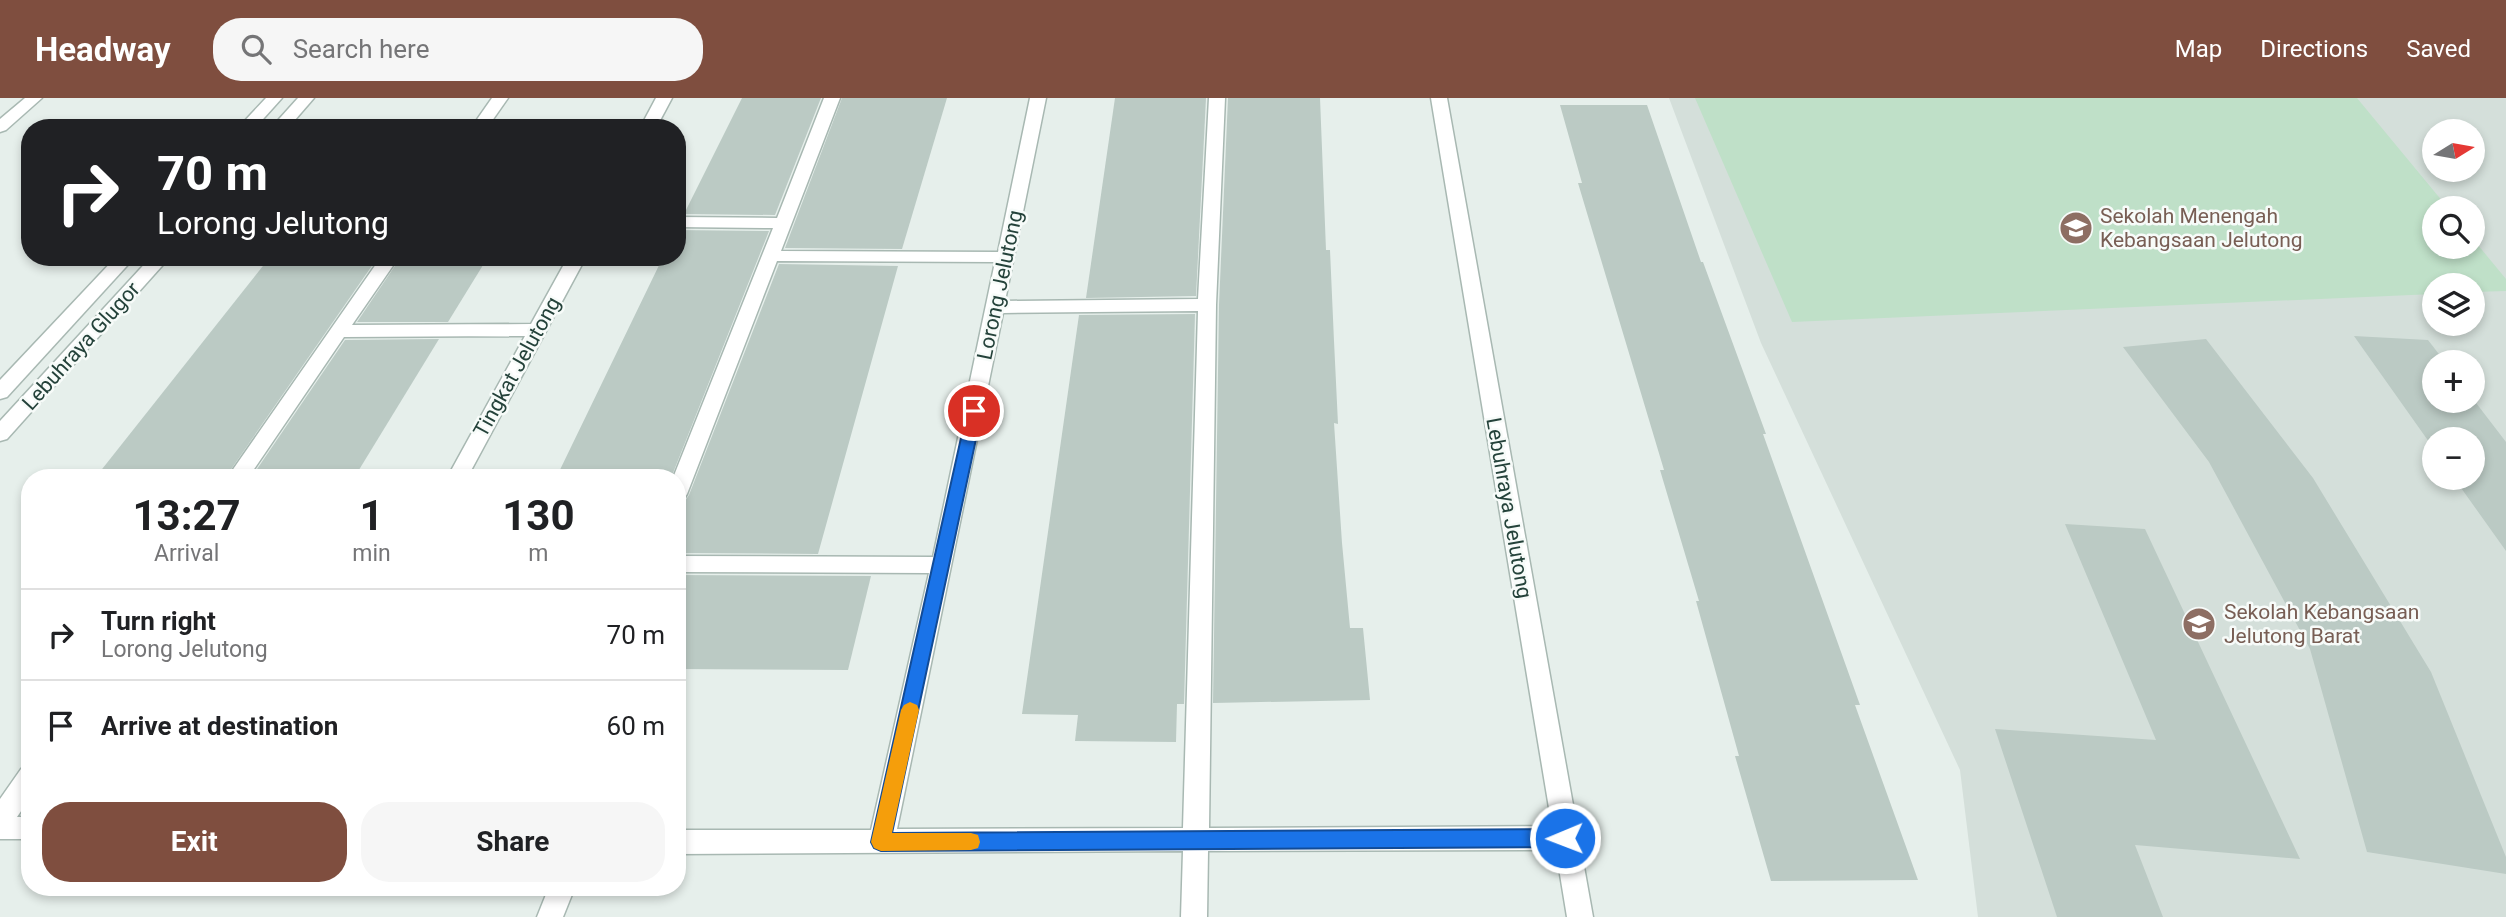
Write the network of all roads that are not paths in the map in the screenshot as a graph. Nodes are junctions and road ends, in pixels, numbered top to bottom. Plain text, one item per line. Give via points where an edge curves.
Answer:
1 (34, 98) edge
2 (274, 98) edge
3 (306, 98) edge
4 (500, 98) edge
5 (664, 98) edge
6 (832, 98) edge
7 (1038, 98) edge
8 (1217, 98) edge
9 (1439, 98) edge
10 (254, 119) edge
11 (287, 119) edge
12 (486, 119) edge
13 (653, 119) edge
14 (0, 127) edge
15 (686, 222) edge
16 (783, 223) junction
17 (771, 256) junction
18 (1007, 257) junction
19 (117, 266) edge
20 (153, 266) edge
21 (384, 266) edge
22 (572, 266) edge
23 (1207, 305) junction
24 (996, 307) junction
25 (538, 330) junction
26 (339, 331) junction
27 (29, 362) junction
28 (65, 363) junction
29 (0, 392) edge
30 (0, 434) edge
31 (243, 469) edge
32 (462, 469) edge
33 (686, 471) edge
34 (686, 564) edge
35 (942, 565) junction
36 (21, 790) edge
37 (0, 820) edge
38 (0, 828) edge
39 (21, 828) edge
40 (1565, 838) junction
41 (1196, 841) junction
42 (686, 842) edge
43 (881, 842) junction
44 (559, 896) edge
45 (551, 917) edge
46 (1194, 917) edge
47 (1580, 917) edge

1 - 14 street
2 - 10 street
3 - 11 street
4 - 12 street
5 - 13 street
6 - 16 street
7 - 18 street, Lorong Jelutong
8 - 23 street
9 - 40 street, Lebuhraya Jelutong
15 - 16 street
16 - 17 street
17 - 18 street
17 - 33 street
18 - 24 street, Lorong Jelutong
19 - 27 street, Lebuhraya Glugor
20 - 28 street, Lebuhraya Glugor
21 - 26 street
22 - 25 street, Tingkat Jelutong
23 - 24 street
23 - 41 street
24 - 35 street, Lorong Jelutong
25 - 26 street
25 - 32 street, Tingkat Jelutong
26 - 31 street
27 - 28 street
27 - 29 street, Lebuhraya Glugor
28 - 30 street, Lebuhraya Glugor
34 - 35 street
35 - 43 street, Lorong Jelutong
36 - 37 street
38 - 39 street
40 - 41 street
40 - 47 street, Lebuhraya Jelutong
41 - 43 street
41 - 46 street
42 - 43 street
44 - 45 street

